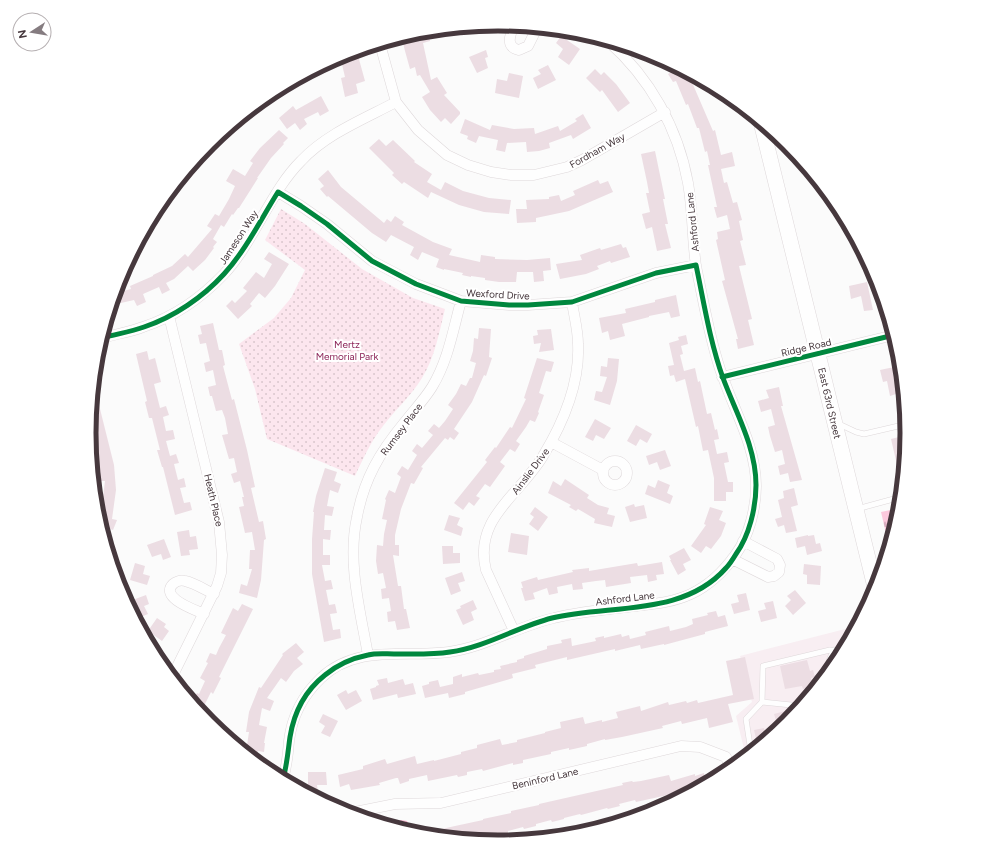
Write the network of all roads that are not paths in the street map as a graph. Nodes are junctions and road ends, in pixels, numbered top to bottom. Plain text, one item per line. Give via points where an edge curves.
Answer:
1 (512, 32) edge
2 (535, 33) edge
3 (616, 48) edge
4 (381, 49) edge
5 (396, 102) junction
6 (665, 112) junction
7 (764, 131) edge
8 (278, 192) junction
9 (696, 265) junction
10 (461, 301) junction
11 (572, 302) junction
12 (169, 316) junction
13 (108, 336) edge
14 (889, 336) edge
15 (818, 353) junction
16 (722, 376) junction
17 (834, 422) junction
18 (900, 426) edge
19 (551, 442) junction
20 (604, 470) dead end
21 (895, 499) edge
22 (856, 509) junction
23 (743, 541) junction
24 (732, 559) junction
25 (873, 579) edge
26 (214, 594) junction
27 (204, 614) junction
28 (514, 631) junction
29 (834, 650) joint
30 (368, 655) junction
31 (830, 661) edge
32 (175, 671) edge
33 (762, 702) junction
34 (794, 705) edge
35 (750, 746) edge
36 (728, 763) edge
37 (284, 773) edge
38 (361, 811) edge

1 - 2 street via 509,43 519,50 528,46
3 - 6 street, Ashford Lane via 638,72
4 - 5 street, Fordham Way
5 - 6 street, Fordham Way via 418,130 447,155 481,169 511,175 534,175 566,167
5 - 8 street, Jameson Way via 320,144 295,167
6 - 9 street, Ashford Lane via 687,177
7 - 15 main road, East 63rd Street
8 - 10 street, Wexford Drive via 327,224 372,261 416,284
8 - 12 street, Jameson Way via 239,255 224,273 200,296
9 - 11 street, Wexford Drive via 656,273
9 - 16 street, Ashford Lane
10 - 11 street, Wexford Drive via 509,305
10 - 30 street, Rumsey Place via 449,347 432,388 382,450 361,498 356,518 353,556
11 - 19 street, Ainslie Drive via 578,343 577,371 570,397
12 - 13 street, Jameson Way via 144,327
12 - 26 street, Heath Place via 221,533 221,573
14 - 15 street, Ridge Road
15 - 16 street, Ridge Road
15 - 17 main road, East 63rd Street
16 - 23 street, Ashford Lane via 747,439 755,470 755,499
17 - 18 lane via 864,434
17 - 22 main road, East 63rd Street
19 - 20 street
19 - 28 street, Ainslie Drive via 542,458 492,521 484,541 486,570
21 - 22 lane
22 - 25 main road, East 63rd Street
23 - 24 street, Ashford Lane
23 - 24 street via 777,559 780,565 779,572 768,577
24 - 28 street, Ashford Lane via 712,581 682,598 571,614
26 - 27 street, Heath Place
26 - 27 street via 184,580 172,584 171,593 177,602
27 - 32 street, Heath Place
28 - 30 street, Ashford Lane via 476,646 449,652 423,655
29 - 31 lane
29 - 33 lane via 763,666
30 - 37 street, Ashford Lane via 333,669 320,679 304,698 297,710 291,732
33 - 34 lane
33 - 35 lane via 746,719
36 - 38 street, Beninford Lane via 726,757 700,747 682,746 440,803 396,804

